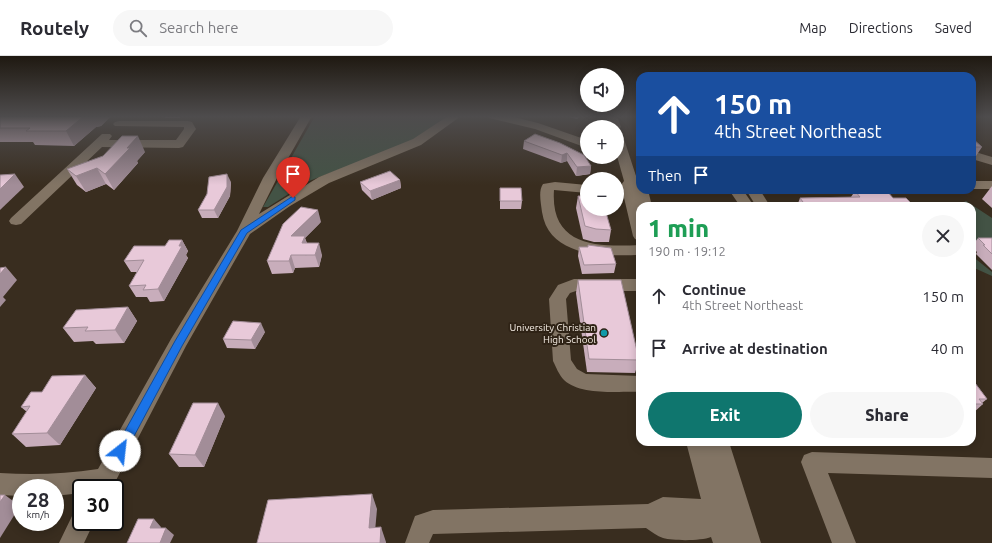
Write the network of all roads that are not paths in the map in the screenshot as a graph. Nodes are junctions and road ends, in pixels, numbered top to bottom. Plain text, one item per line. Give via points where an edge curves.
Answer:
1 (103, 139) edge
2 (183, 139) edge
3 (293, 139) edge
4 (422, 139) edge
5 (97, 144) junction
6 (976, 156) edge
7 (992, 161) edge
8 (624, 162) edge
9 (622, 164) edge
10 (625, 166) junction
11 (976, 184) edge
12 (992, 185) edge
13 (633, 187) edge
14 (580, 188) edge
15 (636, 208) edge
16 (16, 222) dead end
17 (244, 231) junction
18 (636, 250) edge
19 (636, 285) edge
20 (636, 384) edge
21 (698, 446) edge
22 (719, 446) edge
23 (992, 468) edge
24 (105, 479) edge
25 (72, 483) edge
26 (0, 484) edge
27 (718, 519) junction
28 (742, 521) junction
29 (77, 531) edge
30 (71, 543) edge
31 (417, 543) edge
32 (725, 543) edge
33 (749, 543) edge
34 (844, 543) edge

1 - 5 street
2 - 5 street via 179,144
3 - 17 street via 270,178
4 - 17 street via 324,180
5 - 16 street
6 - 7 street
8 - 10 street
9 - 10 street
10 - 13 street
11 - 12 street
13 - 15 street
14 - 18 street via 555,186 546,189 551,221 560,236 592,250
17 - 24 street via 178,344
19 - 20 street via 574,285 564,289 557,299 562,361 570,374 583,382
21 - 27 street
22 - 28 street
23 - 34 street via 812,462
25 - 26 street via 40,486
27 - 28 street
27 - 31 street via 700,510 663,509 650,516 433,522 424,525
27 - 32 street
28 - 33 street
29 - 30 street

